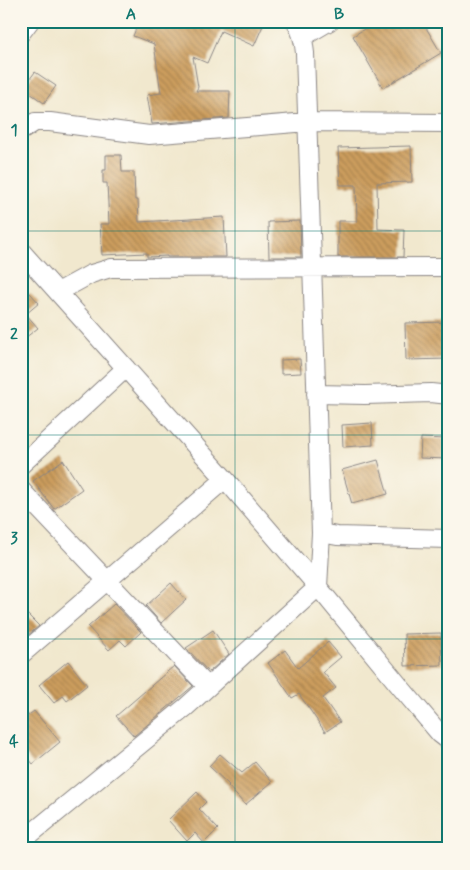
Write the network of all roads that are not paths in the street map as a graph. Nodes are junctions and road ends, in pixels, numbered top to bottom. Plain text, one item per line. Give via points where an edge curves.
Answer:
1 (30, 21) edge
2 (295, 21) edge
3 (330, 21) edge
4 (21, 33) edge
5 (303, 37) junction
6 (308, 122) junction
7 (449, 123) edge
8 (21, 131) edge
9 (21, 251) edge
10 (449, 267) edge
11 (312, 268) junction
12 (58, 292) junction
13 (126, 368) junction
14 (316, 394) junction
15 (449, 395) edge
16 (21, 465) edge
17 (225, 479) junction
18 (21, 490) edge
19 (321, 532) junction
20 (449, 539) edge
21 (108, 581) junction
22 (318, 587) junction
23 (21, 655) edge
24 (208, 687) junction
25 (449, 741) edge
26 (21, 842) edge

1 - 4 street
2 - 5 street
3 - 5 street
5 - 6 street
6 - 7 street
6 - 8 street via 150,134 34,122
6 - 11 street
9 - 12 street
10 - 11 street
11 - 12 street via 111,268 91,274
11 - 14 street
12 - 13 street
13 - 16 street
13 - 17 street
14 - 15 street
14 - 19 street
17 - 21 street
17 - 22 street
18 - 21 street
19 - 20 street via 344,536
19 - 22 street
21 - 23 street
21 - 24 street
22 - 24 street
22 - 25 street
24 - 26 street

